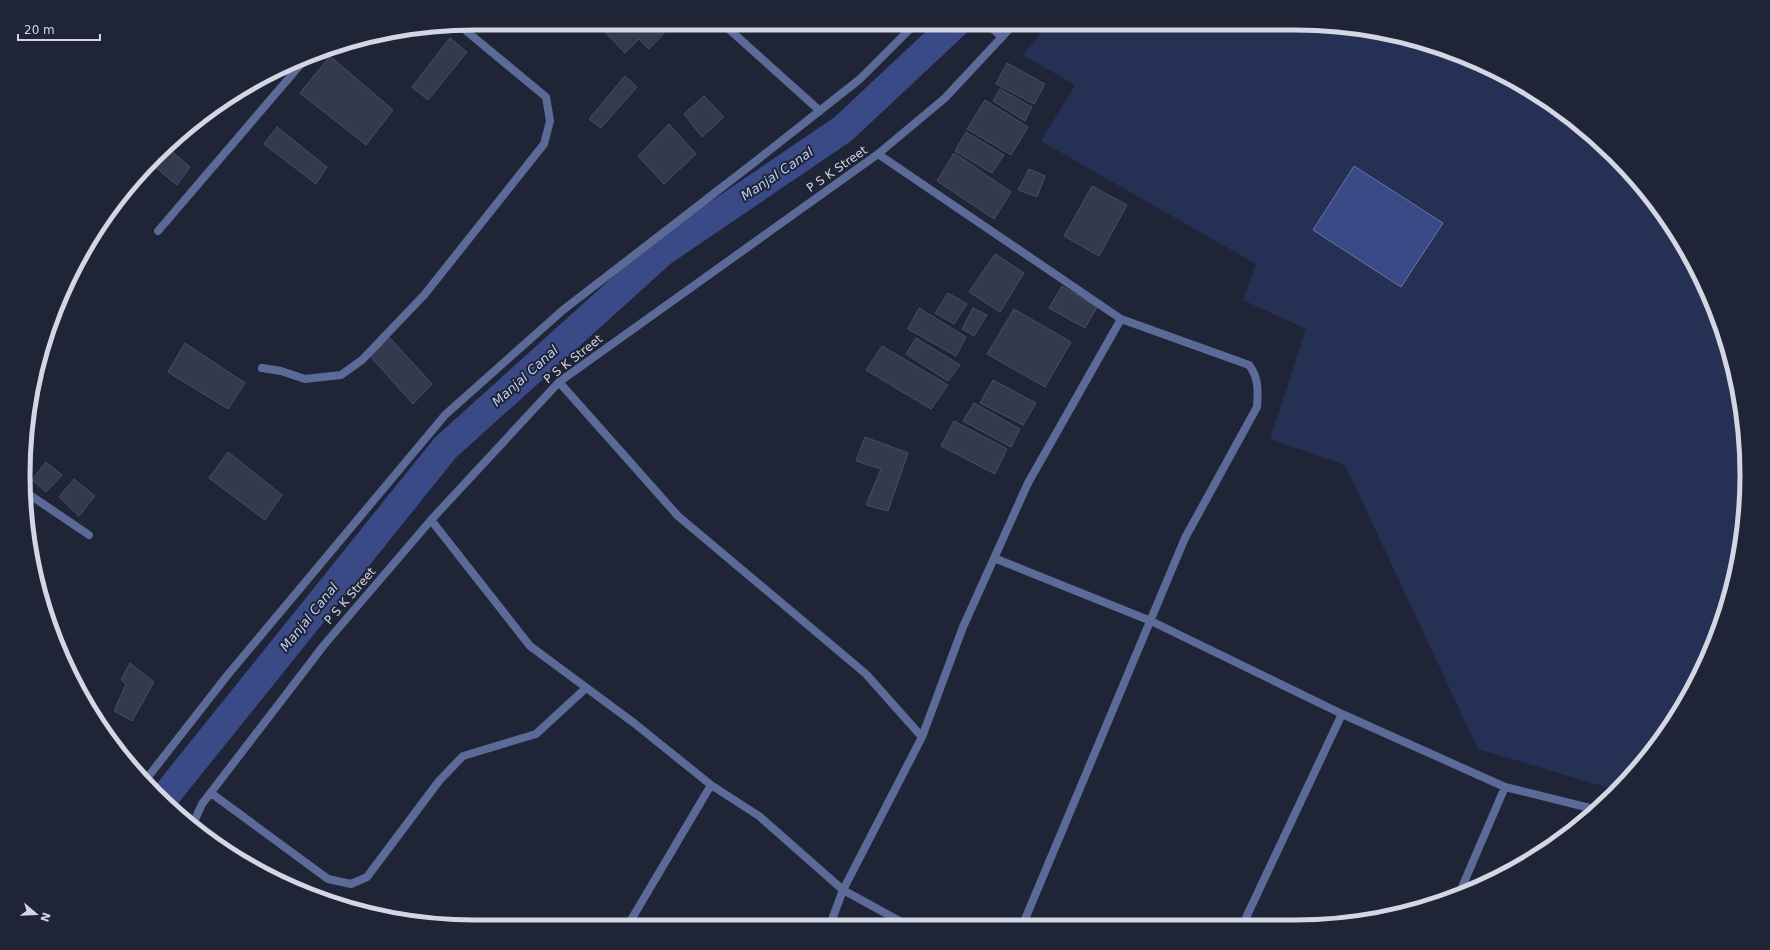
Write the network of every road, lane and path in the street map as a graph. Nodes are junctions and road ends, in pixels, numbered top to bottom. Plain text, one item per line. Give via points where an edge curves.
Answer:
1 (465, 30) edge
2 (730, 30) edge
3 (910, 30) edge
4 (994, 30) edge
5 (1008, 30) edge
6 (1001, 36) junction
7 (299, 67) edge
8 (820, 111) junction
9 (878, 154) junction
10 (158, 231) dead end
11 (1121, 319) junction
12 (262, 368) dead end
13 (558, 382) junction
14 (31, 496) edge
15 (431, 520) junction
16 (89, 535) dead end
17 (994, 558) junction
18 (1151, 621) junction
19 (586, 688) junction
20 (1342, 714) junction
21 (922, 737) junction
22 (148, 777) edge
23 (711, 785) junction
24 (1506, 787) junction
25 (211, 793) junction
26 (1590, 808) edge
27 (195, 820) edge
28 (1462, 887) edge
29 (843, 890) junction
30 (632, 920) edge
31 (832, 920) edge
32 (898, 920) edge
33 (1025, 920) edge
34 (1245, 920) edge

1 - 12 street via 546,97 550,121 544,144 425,294 362,360 341,375 305,379
2 - 8 street
3 - 8 street via 860,79
4 - 6 street
5 - 6 street, P S K Street
6 - 9 street, P S K Street via 945,98
7 - 10 street
8 - 22 street via 563,310 445,415 226,677
9 - 11 street
9 - 13 street, P S K Street
11 - 17 street via 1028,483
11 - 18 street via 1249,364 1258,385 1257,407 1185,538
13 - 15 street, P S K Street
13 - 21 street via 678,516 866,674
14 - 16 street
15 - 19 street via 530,646
15 - 25 street, P S K Street via 324,645
17 - 18 street
17 - 21 street via 963,627
18 - 20 street
18 - 33 street
19 - 23 street
19 - 25 street via 536,734 463,756 439,781 366,877 351,884 328,879
20 - 24 street
20 - 34 street
21 - 29 street
23 - 29 street via 759,816
23 - 30 street
24 - 26 street
24 - 28 street
25 - 27 street, P S K Street via 202,804
29 - 31 street
29 - 32 street

